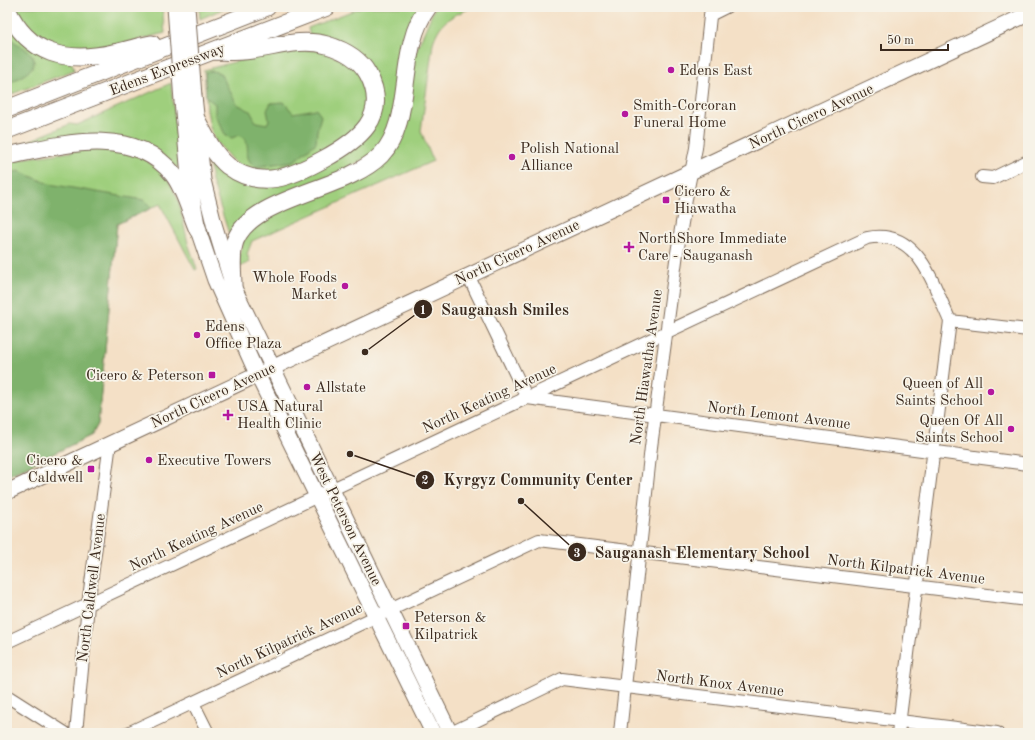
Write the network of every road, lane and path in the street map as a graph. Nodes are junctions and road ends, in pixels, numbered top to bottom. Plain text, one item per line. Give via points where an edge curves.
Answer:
1 (175, 7) edge
2 (187, 7) edge
3 (267, 7) edge
4 (327, 7) edge
5 (428, 7) edge
6 (726, 7) edge
7 (7, 9) edge
8 (710, 11) edge
9 (1028, 14) edge
10 (182, 42) junction
11 (213, 51) junction
12 (188, 99) junction
13 (7, 109) edge
14 (196, 119) junction
15 (7, 130) edge
16 (7, 156) edge
17 (1028, 161) edge
18 (692, 171) junction
19 (982, 177) dead end
20 (198, 230) junction
21 (468, 275) junction
22 (233, 286) junction
23 (950, 322) junction
24 (1028, 330) edge
25 (668, 332) junction
26 (273, 367) junction
27 (257, 374) junction
28 (527, 398) junction
29 (657, 415) junction
30 (110, 443) junction
31 (933, 452) junction
32 (1028, 464) edge
33 (332, 490) junction
34 (7, 492) edge
35 (317, 497) junction
36 (640, 552) junction
37 (916, 586) junction
38 (1028, 600) edge
39 (88, 605) junction
40 (390, 610) junction
41 (376, 617) junction
42 (7, 642) edge
43 (624, 687) junction
44 (7, 696) edge
45 (193, 703) junction
46 (899, 727) edge
47 (65, 733) edge
48 (76, 733) edge
49 (128, 733) edge
50 (208, 733) edge
51 (433, 733) edge
52 (450, 733) edge
53 (620, 733) edge
54 (997, 733) edge

1 - 12 main road, bridge
2 - 12 main road, bridge
3 - 10 highway, Edens Expressway
4 - 11 highway, Edens Expressway
5 - 22 highway via 413,36 399,119 390,144 363,169 268,209 247,223 235,241 232,251
6 - 8 street
7 - 10 highway via 29,40 54,54 67,57 94,57 144,45
8 - 18 street, North Hiawatha Avenue
9 - 18 main road, North Cicero Avenue
10 - 13 highway, Edens Expressway
11 - 14 highway via 244,51 283,44 326,44 337,48 359,61 369,76 374,93 373,116 362,133 343,149 298,173 271,180 249,176 228,166 213,148
11 - 15 highway, Edens Expressway
12 - 14 main road, West Peterson Avenue
12 - 20 main road, West Peterson Avenue via 190,186
14 - 22 main road, West Peterson Avenue via 203,180
16 - 20 highway via 76,144 109,142 135,147 156,156 173,175
17 - 19 street via 993,178
18 - 21 main road, North Cicero Avenue
18 - 25 street, North Hiawatha Avenue via 677,253
20 - 27 main road, West Peterson Avenue via 215,280
21 - 26 main road, North Cicero Avenue
21 - 28 street
22 - 26 main road, West Peterson Avenue
23 - 24 street
23 - 25 street, North Keating Avenue via 918,256 904,243 886,236 876,236
23 - 31 street
25 - 28 street, North Keating Avenue
25 - 29 street, North Hiawatha Avenue
26 - 27 main road, North Cicero Avenue
26 - 33 main road, West Peterson Avenue
27 - 30 main road, North Cicero Avenue
27 - 35 main road, West Peterson Avenue
28 - 29 street, North Lemont Avenue
28 - 33 street, North Keating Avenue
29 - 31 street, North Lemont Avenue
29 - 36 street, North Hiawatha Avenue
30 - 34 main road, North Cicero Avenue
30 - 39 street, North Caldwell Avenue
31 - 32 street, North Lemont Avenue
31 - 37 street
33 - 35 street, North Keating Avenue
33 - 40 main road, West Peterson Avenue
35 - 39 street, North Keating Avenue
35 - 41 main road, West Peterson Avenue
36 - 37 street, North Kilpatrick Avenue
36 - 40 street, North Kilpatrick Avenue via 539,540
36 - 43 street, North Hiawatha Avenue
37 - 38 street, North Kilpatrick Avenue
37 - 46 street
39 - 42 street, North Keating Avenue
39 - 48 street, North Caldwell Avenue
40 - 41 street, North Kilpatrick Avenue
40 - 52 main road, West Peterson Avenue
41 - 45 street, North Kilpatrick Avenue
41 - 51 main road, West Peterson Avenue
43 - 46 street, North Knox Avenue
43 - 52 street, North Knox Avenue via 562,679
43 - 53 street, North Hiawatha Avenue
44 - 47 street
45 - 49 street, North Kilpatrick Avenue
45 - 50 street
46 - 54 street, North Knox Avenue

